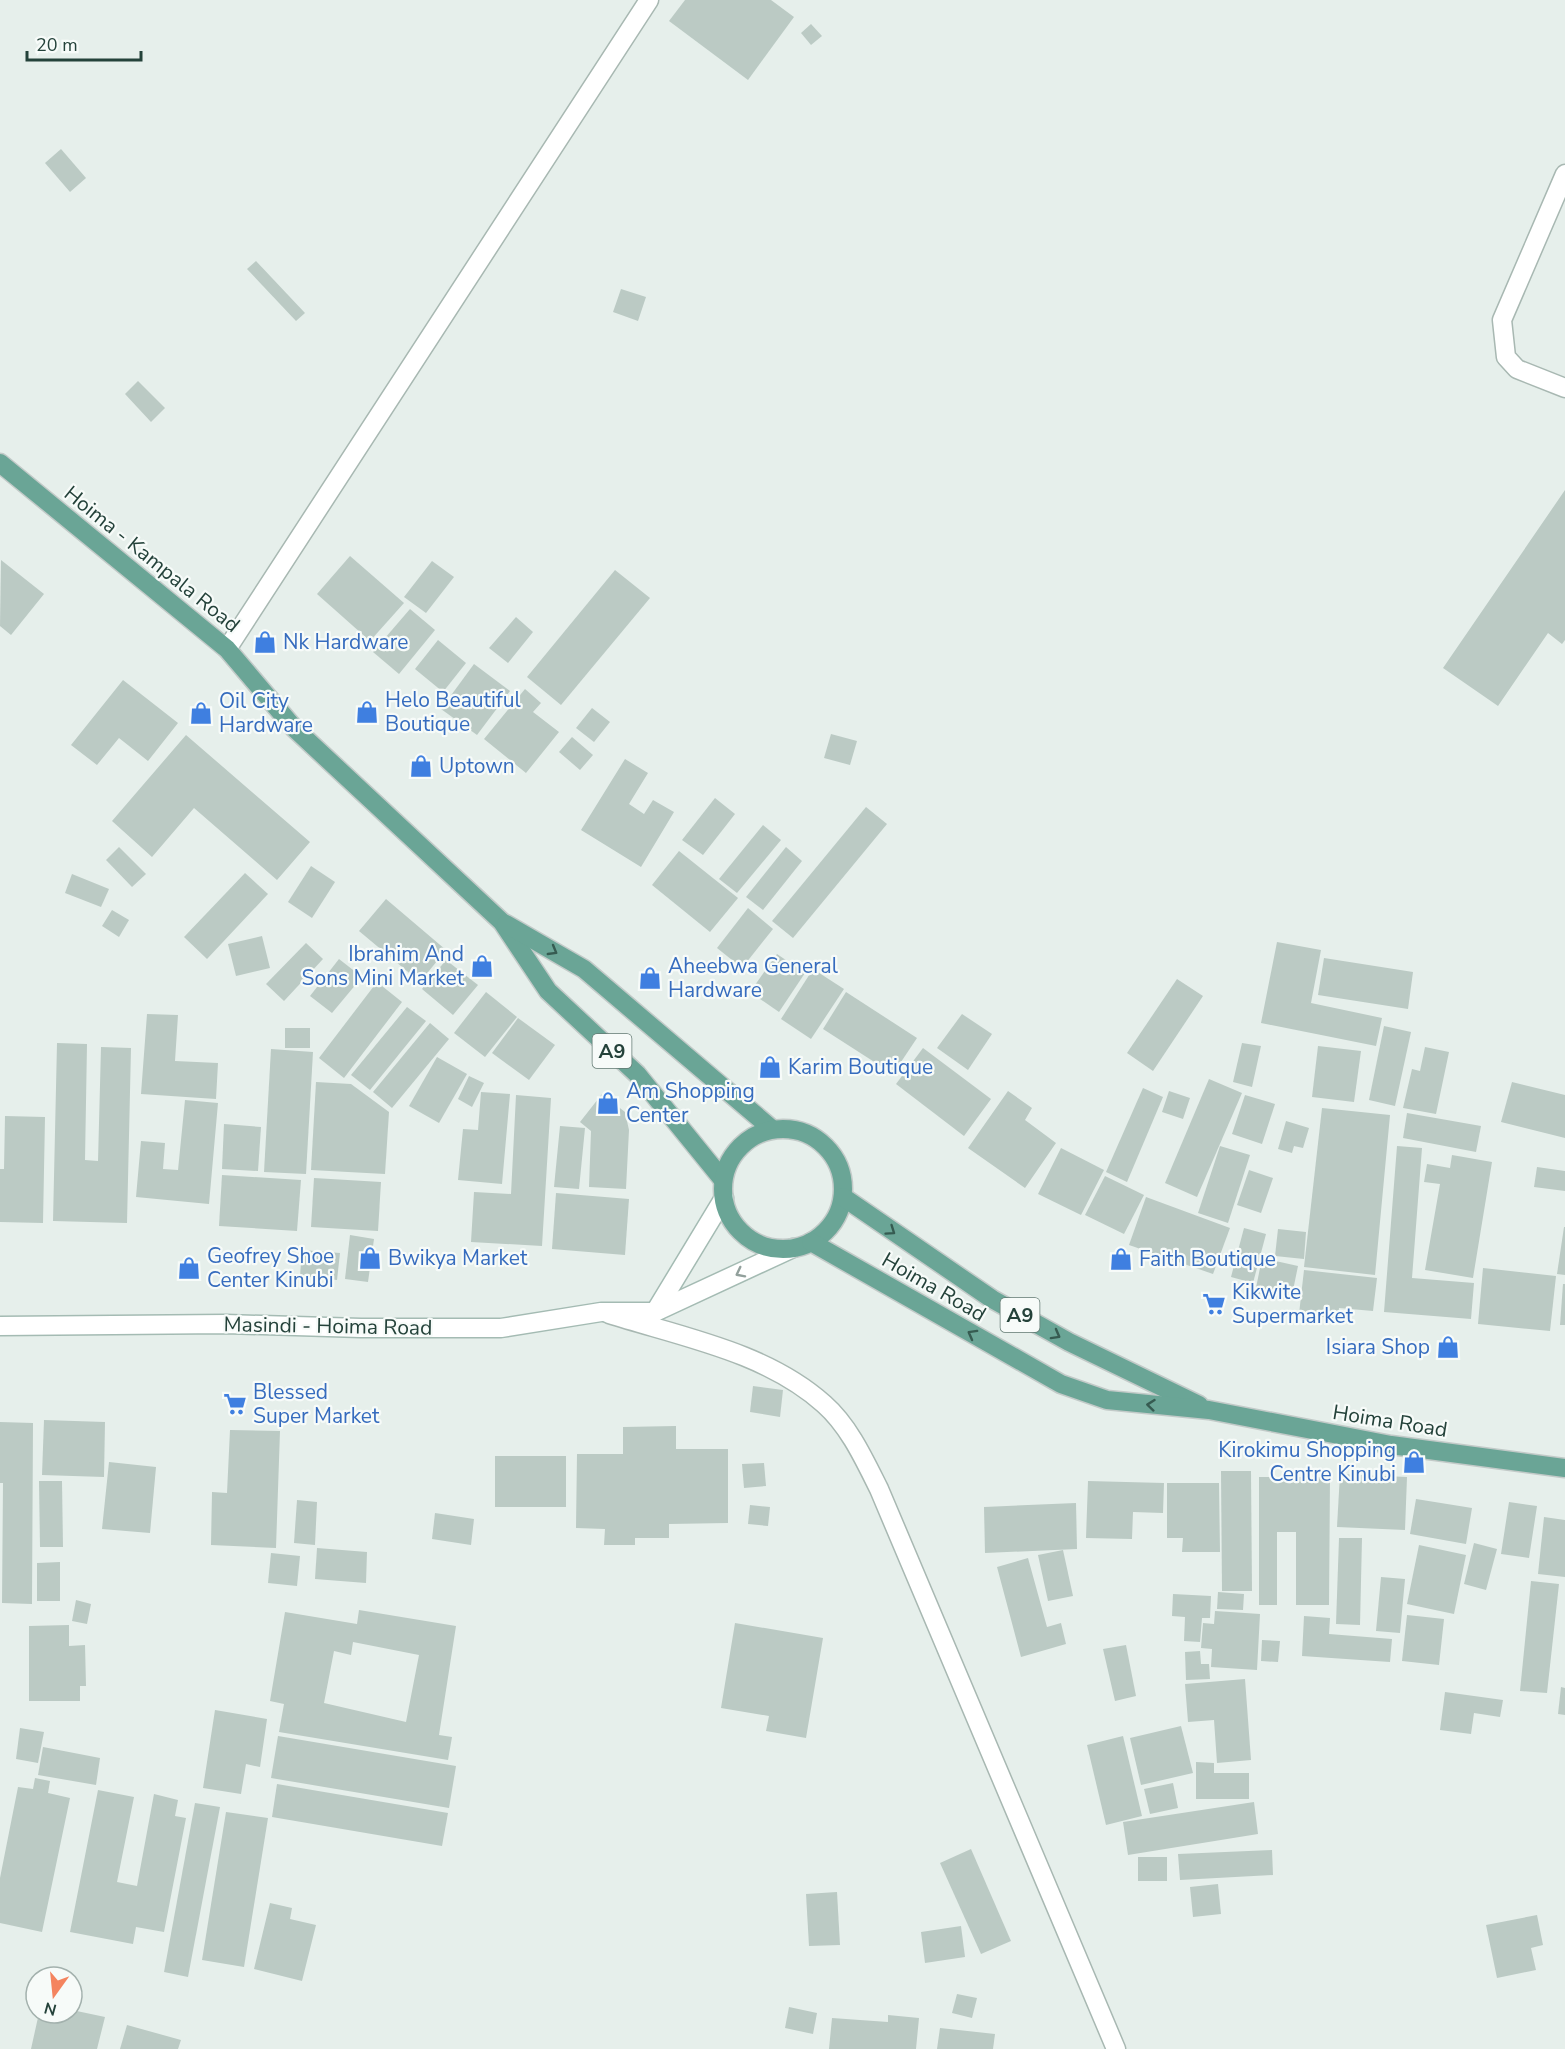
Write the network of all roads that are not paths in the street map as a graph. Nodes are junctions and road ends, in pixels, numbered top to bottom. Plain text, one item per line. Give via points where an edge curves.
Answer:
1 (649, 0) edge
2 (1565, 174) edge
3 (1565, 388) edge
4 (0, 463) edge
5 (227, 649) junction
6 (502, 922) junction
7 (772, 1129) junction
8 (723, 1180) junction
9 (843, 1197) junction
10 (724, 1198) junction
11 (811, 1242) junction
12 (793, 1248) junction
13 (601, 1312) junction
14 (655, 1312) junction
15 (0, 1326) edge
16 (1209, 1410) junction
17 (1565, 1468) edge
18 (1116, 2049) edge

1 - 5 street
2 - 3 street via 1502,320 1506,357 1517,369
4 - 5 main road, Hoima - Kampala Road / A9
5 - 6 main road, Hoima - Kampala Road / A9 via 294,728
6 -> 7 main road, Hoima - Kampala Road / A9 via 584,969
6 - 8 main road, Hoima - Kampala Road / A9 via 548,991 637,1074
7 - 8 main road via 740,1147
7 - 9 main road via 792,1129 825,1146 836,1161
8 - 10 main road
9 - 11 main road via 826,1231
9 -> 16 main road, Hoima Road / A9 via 992,1299 1069,1342
10 - 12 main road via 729,1216 756,1242 774,1248
10 - 14 street
11 - 12 main road
16 -> 11 main road, Hoima Road via 1107,1400 1062,1384
12 -> 14 street, Masindi - Hoima Road
13 - 14 street, Masindi - Hoima Road
13 - 15 street, Masindi - Hoima Road via 501,1328
13 - 18 street via 762,1362 824,1404 844,1426 879,1489
16 - 17 main road, Hoima Road / A9 via 1391,1445

